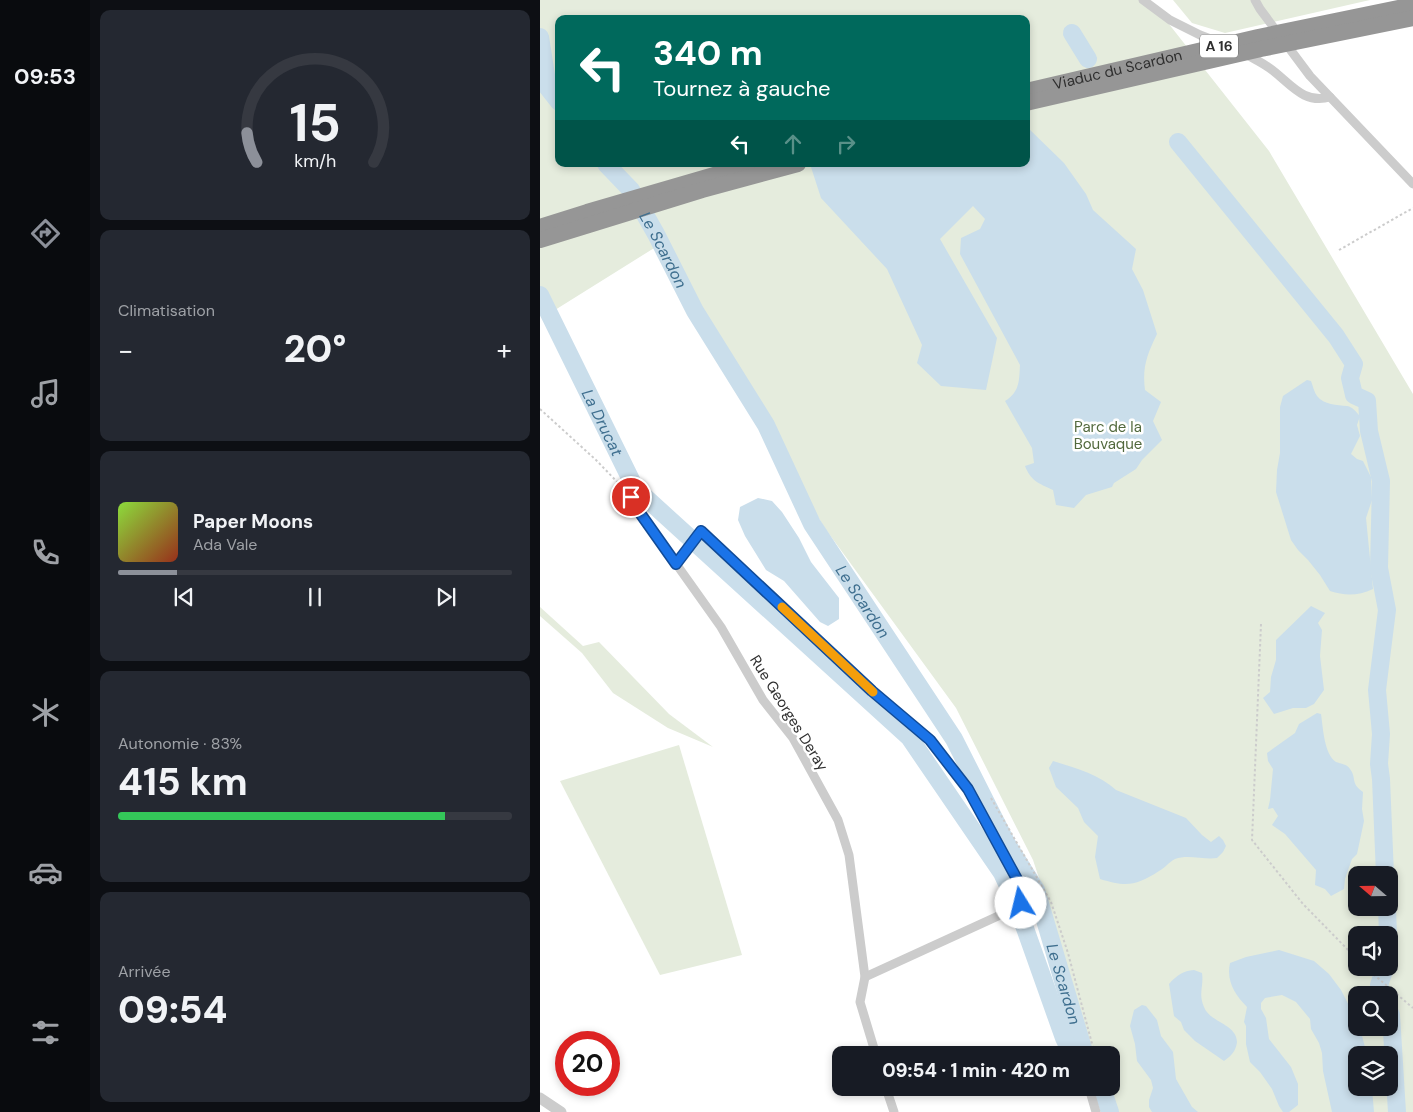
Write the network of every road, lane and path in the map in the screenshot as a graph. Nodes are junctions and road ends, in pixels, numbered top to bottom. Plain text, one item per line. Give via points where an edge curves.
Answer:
1 (1142, 0) edge
2 (1255, 0) edge
3 (1413, 5) edge
4 (1413, 18) edge
5 (1030, 90) edge
6 (1330, 97) junction
7 (1030, 102) edge
8 (742, 167) edge
9 (787, 167) edge
10 (1413, 184) edge
11 (1413, 208) edge
12 (540, 227) edge
13 (540, 240) edge
14 (1339, 250) dead end
15 (540, 409) edge
16 (631, 497) joint
17 (676, 564) junction
18 (1261, 624) dead end
19 (991, 798) dead end
20 (1009, 911) joint
21 (1348, 950) edge
22 (1376, 976) edge
23 (865, 977) junction
24 (1413, 1008) edge
25 (873, 1046) edge
26 (1093, 1046) edge
27 (889, 1096) edge
28 (1091, 1096) edge
29 (540, 1098) edge
30 (561, 1112) edge
31 (894, 1112) edge
32 (1096, 1112) edge

1 - 6 street via 1170,20 1269,67 1296,91 1311,98
2 - 6 street via 1310,76
3 - 5 highway, Viaduc du Scardon / A 16, bridge
4 - 7 highway, Viaduc du Scardon / A 16, bridge
6 - 10 street
8 - 12 highway
9 - 13 highway
11 - 14 path
15 - 16 path
16 - 17 street, Rue Georges Deray
17 - 20 lane via 701,531 872,691 930,740 968,789 1024,892 1021,903
17 - 23 street, Rue Georges Deray via 721,627 763,700 793,738 838,820 849,855
18 - 21 path via 1252,840 1303,904
19 - 26 path via 1051,902
20 - 23 street
22 - 24 path
23 - 25 street, Rue Georges Deray via 860,1002
27 - 31 street
28 - 32 street
29 - 30 street

